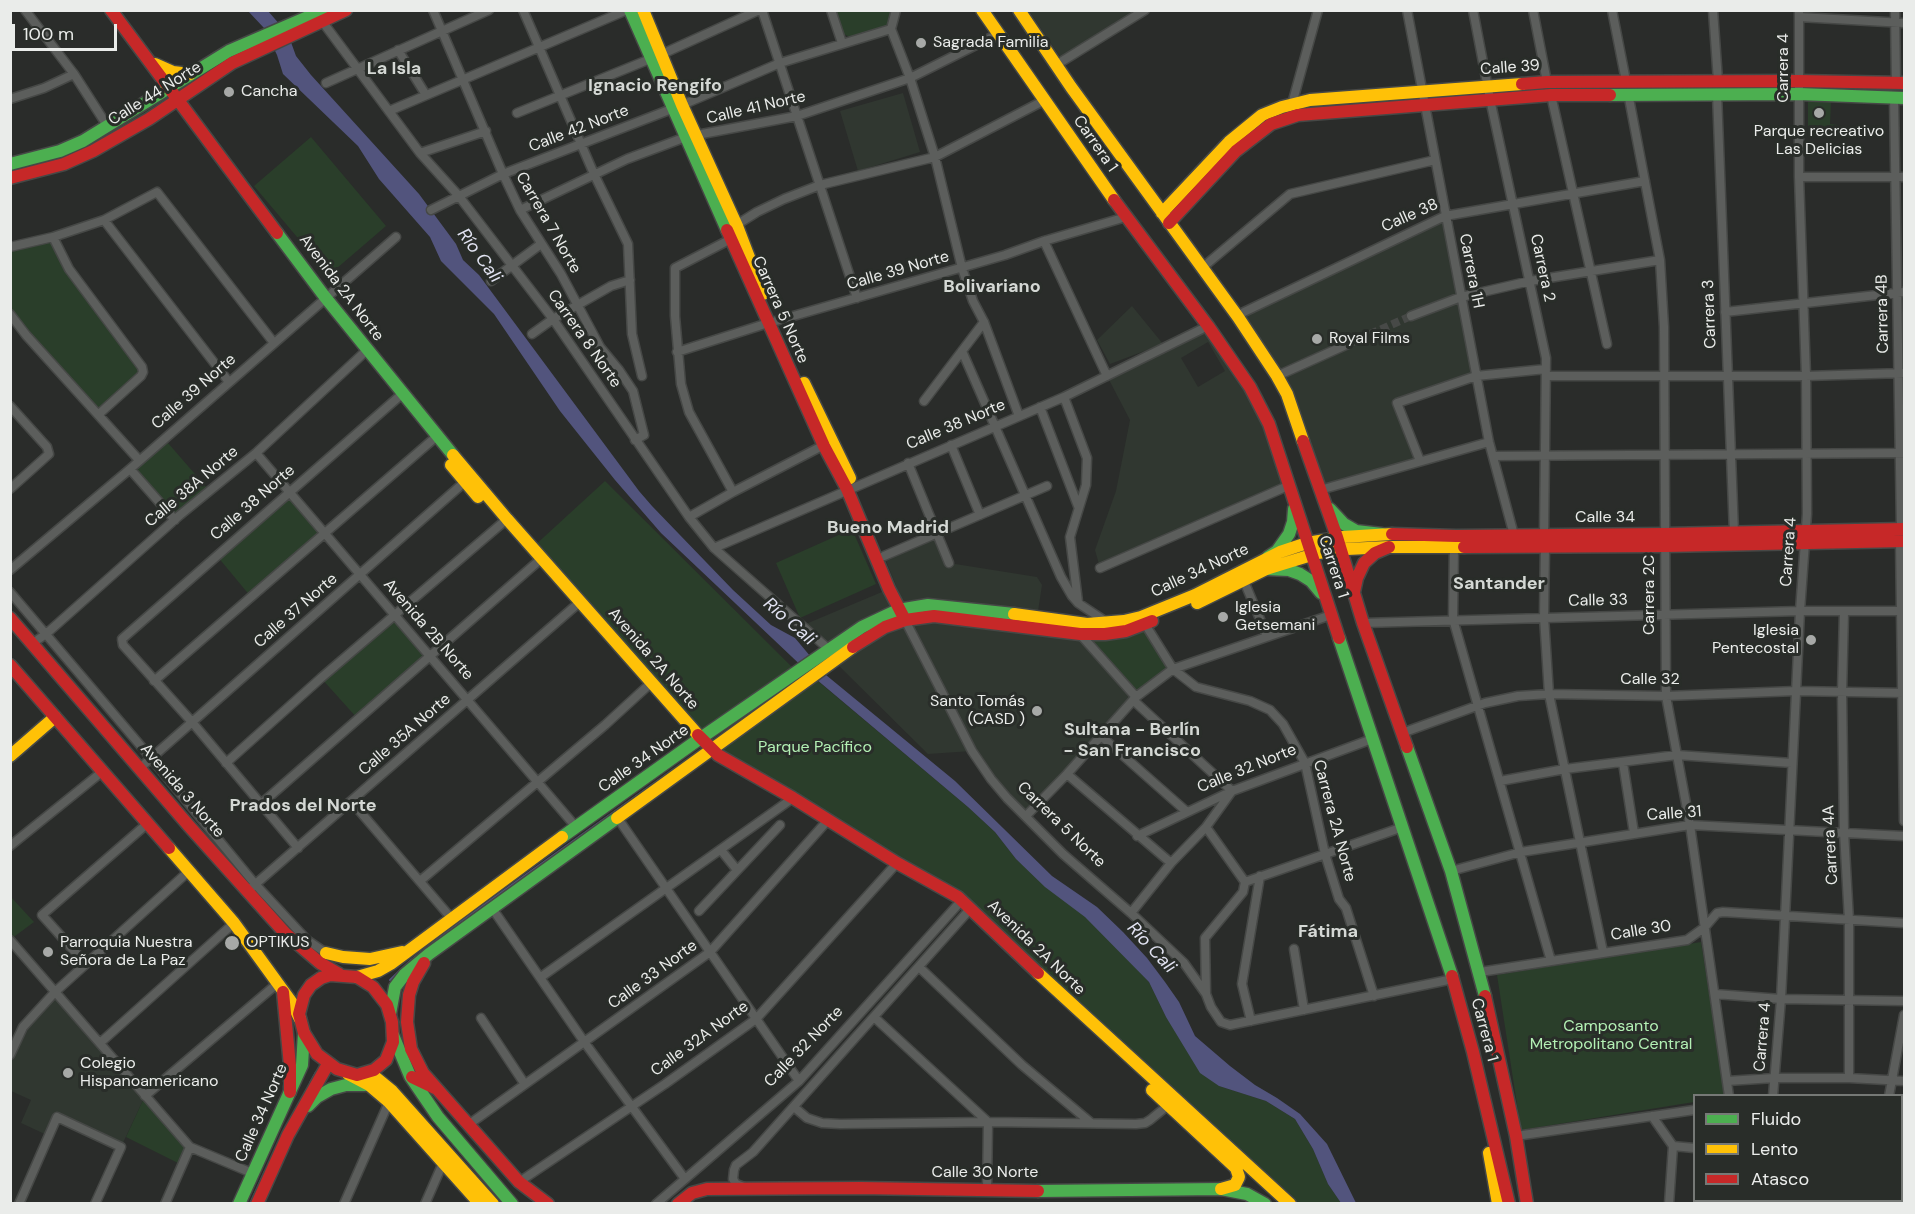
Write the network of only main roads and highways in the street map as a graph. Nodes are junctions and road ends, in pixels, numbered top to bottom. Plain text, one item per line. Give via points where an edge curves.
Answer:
1 (104, 10) edge
2 (111, 10) edge
3 (345, 10) edge
4 (628, 10) edge
5 (643, 10) edge
6 (982, 10) edge
7 (1019, 10) edge
8 (319, 14) edge
9 (262, 42) junction
10 (656, 57) junction
11 (150, 60) junction
12 (190, 74) junction
13 (1900, 83) edge
14 (202, 84) junction
15 (1627, 87) junction
16 (1717, 87) junction
17 (167, 89) junction
18 (1489, 93) junction
19 (1423, 98) junction
20 (1899, 98) edge
21 (177, 102) junction
22 (195, 122) junction
23 (1232, 147) junction
24 (10, 164) edge
25 (10, 178) edge
26 (1166, 218) junction
27 (322, 300) junction
28 (851, 487) junction
29 (1291, 492) junction
30 (1322, 494) junction
31 (1382, 534) junction
32 (1902, 535) edge
33 (1806, 537) junction
34 (1545, 540) junction
35 (1665, 540) junction
36 (1339, 543) junction
37 (1389, 547) junction
38 (1309, 549) junction
39 (1267, 563) junction
40 (1354, 594) junction
41 (1326, 601) junction
42 (903, 612) junction
43 (10, 618) edge
44 (1056, 626) junction
45 (10, 665) edge
46 (802, 677) junction
47 (55, 717) junction
48 (698, 740) junction
49 (710, 752) junction
50 (10, 756) edge
51 (414, 947) junction
52 (300, 948) junction
53 (429, 954) junction
54 (339, 974) junction
55 (357, 977) junction
56 (280, 986) junction
57 (390, 1014) junction
58 (300, 1019) junction
59 (1465, 1021) junction
60 (304, 1033) junction
61 (393, 1035) junction
62 (328, 1064) junction
63 (410, 1076) junction
64 (368, 1079) junction
65 (435, 1088) junction
66 (290, 1092) junction
67 (402, 1102) junction
68 (1171, 1102) junction
69 (299, 1116) junction
70 (413, 1129) junction
71 (1516, 1136) junction
72 (1221, 1189) junction
73 (239, 1203) edge
74 (257, 1203) edge
75 (480, 1203) edge
76 (493, 1203) edge
77 (512, 1203) edge
78 (548, 1203) edge
79 (678, 1203) edge
80 (1265, 1203) edge
81 (1290, 1203) edge
82 (1498, 1203) edge
83 (1509, 1203) edge
84 (1527, 1203) edge
85 (1537, 1203) edge

1 - 17 main road, Avenida 2A Norte
2 - 11 main road, Avenida 2A Norte
3 - 8 main road, Calle 44 Norte
4 - 10 main road, Carrera 5 Norte
5 - 10 main road, Carrera 5 Norte
6 - 29 main road, Carrera 1 via 1250,387 1262,408
7 - 26 main road, Carrera 1
8 - 9 main road, Calle 44 Norte
9 - 12 main road, Calle 44 Norte via 229,51
9 - 14 main road, Calle 44 Norte
10 - 28 main road, Carrera 5 Norte via 771,323
11 - 12 main road via 165,69
11 - 17 main road, Avenida 2A Norte
12 - 17 main road, Calle 44 Norte
13 - 16 main road, Calle 39 via 1799,81
14 - 21 main road, Calle 44 Norte
14 - 22 main road via 193,104
15 - 16 main road, Calle 39
15 - 18 main road, Calle 39 via 1551,95
15 - 18 main road, Calle 39 via 1547,82
16 - 20 main road, Calle 39
17 - 21 main road, Avenida 2A Norte
17 - 24 main road, Calle 44 Norte via 108,127 60,151
18 - 19 main road, Calle 39
19 - 23 main road, Calle 39 via 1298,115 1271,124
19 - 23 main road, Calle 39 via 1310,100 1292,104 1262,115
21 - 22 main road, Avenida 2A Norte
21 - 25 main road, Calle 44 Norte via 64,165
21 - 27 main road, Avenida 2A Norte
22 - 27 main road, Avenida 2A Norte
23 - 26 main road, Calle 39
26 - 30 main road, Carrera 1 via 1287,393
27 - 48 main road, Avenida 2A Norte via 468,479
28 - 42 main road, Carrera 5 Norte
28 - 42 main road, Carrera 5 Norte via 884,556
29 - 38 main road, Carrera 1
29 - 39 main road via 1294,510 1289,534
30 - 31 main road via 1335,517 1344,524 1362,532
30 - 36 main road, Carrera 1
31 - 34 main road, Calle 34 via 1514,535
31 - 36 main road, Calle 34
32 - 33 main road, Calle 34
33 - 35 main road, Calle 34
33 - 35 main road, Calle 34 via 1734,533
34 - 35 main road, Calle 34
34 - 37 main road, Calle 34
36 - 37 main road, Calle 34
36 - 38 main road, Calle 34
36 - 40 main road, Carrera 1
37 - 40 main road via 1364,563
38 - 39 main road, Calle 34 Norte
38 - 41 main road, Carrera 1
39 - 41 main road via 1311,581
39 - 44 main road, Calle 34 Norte via 1141,617
39 - 44 main road, Calle 34 Norte via 1244,581 1126,631 1080,634
40 - 71 main road, Carrera 1 via 1451,871 1480,972
41 - 59 main road, Carrera 1
42 - 44 main road, Calle 34 Norte via 928,605 960,607
42 - 46 main road, Calle 34 Norte via 862,627
43 - 52 main road, Avenida 3 Norte via 214,855 251,887
45 - 47 main road
46 - 48 main road, Calle 34 Norte
46 - 49 main road, Calle 34 Norte
47 - 50 main road
47 - 56 main road via 234,923
48 - 49 main road, Avenida 2A Norte
48 - 51 main road, Calle 34 Norte
49 - 53 main road, Calle 34 Norte
49 - 68 main road, Avenida 2A Norte via 964,907
51 - 52 main road via 370,959
51 - 55 main road, Calle 34 Norte via 378,971
52 - 54 main road, Avenida 3 Norte
53 - 57 main road, Calle 34 Norte via 395,987
53 - 65 main road via 413,982 407,1022 415,1058
54 - 55 main road
54 - 58 main road via 311,985 299,1008
55 - 57 main road via 373,987
56 - 58 main road
56 - 66 main road
57 - 61 main road
58 - 60 main road
59 - 82 main road
59 - 83 main road, Carrera 1
60 - 62 main road via 316,1054
60 - 66 main road, Calle 34 Norte via 302,1065
61 - 63 main road
61 - 64 main road via 386,1060
62 - 64 main road
62 - 69 main road, Calle 34 Norte
63 - 65 main road
63 - 77 main road via 438,1117
64 - 67 main road via 387,1086
64 - 69 main road via 331,1089
64 - 70 main road
65 - 78 main road via 519,1182
66 - 73 main road, Calle 34 Norte
67 - 70 main road
67 - 76 main road
68 - 72 main road, Avenida 2A Norte via 1238,1171 1235,1185
68 - 81 main road, Avenida 2A Norte
69 - 74 main road, Calle 34 Norte
70 - 75 main road
71 - 84 main road, Carrera 1
71 - 85 main road
72 - 79 main road, Calle 30 Norte via 701,1190
72 - 80 main road, Calle 30 Norte via 1247,1194

